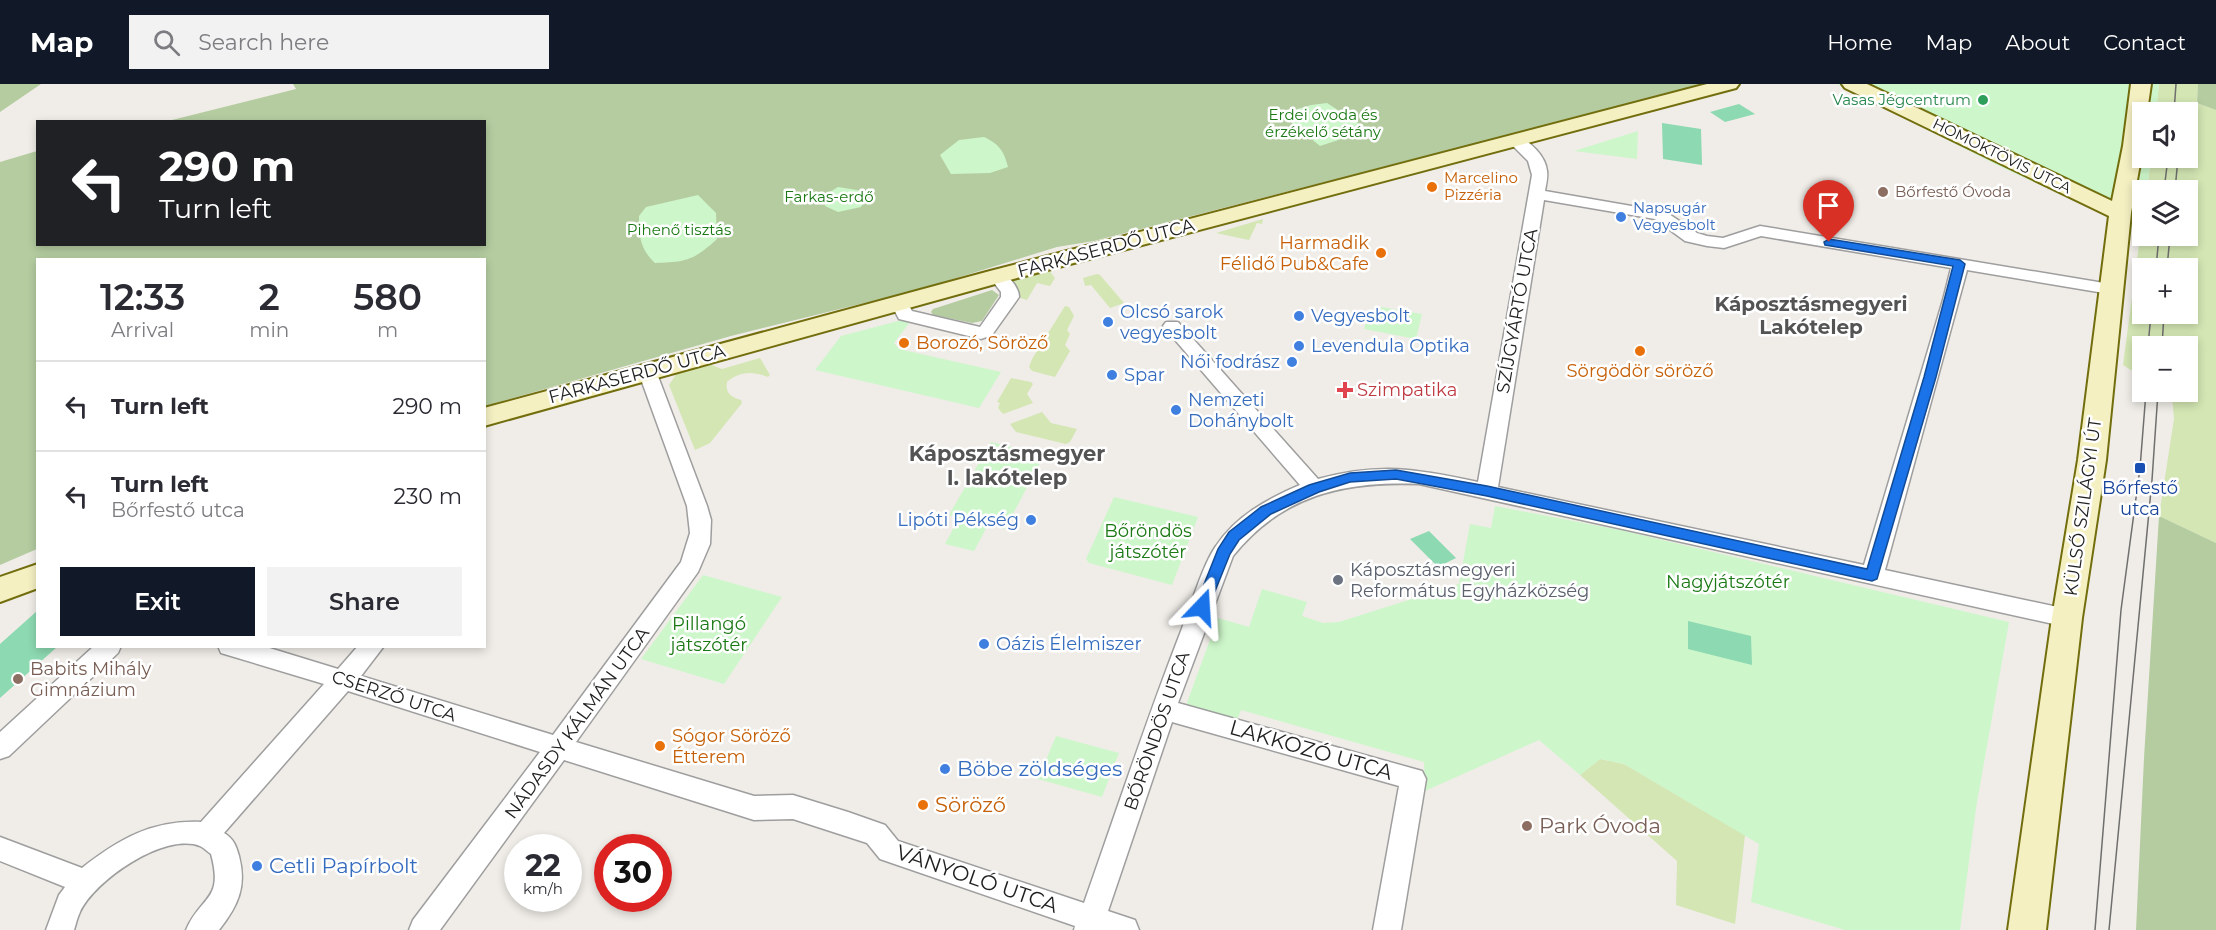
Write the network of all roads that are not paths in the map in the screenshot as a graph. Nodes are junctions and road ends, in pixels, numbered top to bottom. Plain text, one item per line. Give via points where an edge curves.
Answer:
1 (1729, 84) edge
2 (1852, 84) edge
3 (2141, 84) edge
4 (1516, 141) junction
5 (1537, 194) junction
6 (2120, 213) junction
7 (1960, 264) junction
8 (998, 276) junction
9 (2110, 289) junction
10 (900, 304) junction
11 (1172, 326) dead end
12 (647, 371) junction
13 (486, 416) edge
14 (1314, 488) junction
15 (1487, 491) junction
16 (1872, 575) junction
17 (36, 576) edge
18 (0, 590) edge
19 (2067, 618) junction
20 (108, 648) edge
21 (236, 648) edge
22 (371, 648) edge
23 (343, 680) junction
24 (1164, 710) junction
25 (0, 748) edge
26 (558, 749) junction
27 (206, 835) junction
28 (0, 849) edge
29 (86, 882) junction
30 (1090, 924) edge
31 (208, 928) edge
32 (60, 930) edge
33 (423, 930) edge
34 (1125, 930) edge
35 (1387, 930) edge
36 (2027, 930) edge

1 - 4 street, FARKASERDŐ UTCA
2 - 6 street, HOMOKTÖVIS UTCA
3 - 6 street, KÜLSŐ SZILÁGYI ÚT
4 - 5 street, SZÍJGYÁRTÓ UTCA via 1540,166
4 - 8 street, FARKASERDŐ UTCA
5 - 7 street via 1660,215 1691,237 1707,241 1724,243 1760,231
5 - 15 street, SZÍJGYÁRTÓ UTCA
6 - 9 street, KÜLSŐ SZILÁGYI ÚT
7 - 9 street
7 - 16 street
8 - 10 street, FARKASERDŐ UTCA
8 - 10 street via 1010,297 986,332 913,318 905,315
9 - 19 street, KÜLSŐ SZILÁGYI ÚT via 2092,460
10 - 12 street, FARKASERDŐ UTCA
11 - 14 street
12 - 13 street, FARKASERDŐ UTCA
12 - 26 street, NÁDASDY KÁLMÁN UTCA via 698,506 703,537 686,573
14 - 15 street, BŐRÖNDÖS UTCA via 1350,478 1396,474
14 - 24 street, BŐRÖNDÖS UTCA via 1266,510 1234,536 1223,552
15 - 16 street, BŐRÖNDÖS UTCA
16 - 19 street, BŐRÖNDÖS UTCA
17 - 18 street
19 - 36 street, KÜLSŐ SZILÁGYI ÚT
20 - 25 street
21 - 23 street, CSERZŐ UTCA
22 - 23 street
23 - 26 street, CSERZŐ UTCA
23 - 27 street
24 - 30 street, BŐRÖNDÖS UTCA
24 - 35 street, LAKKOZÓ UTCA via 1413,779
26 - 30 street, VÁNYOLÓ UTCA via 754,808 793,807 848,824 876,834 889,850
26 - 33 street, NÁDASDY KÁLMÁN UTCA
27 - 29 street via 185,832 133,846
27 - 31 street via 222,845 230,860 230,880
28 - 29 street
29 - 32 street via 69,904
30 - 34 street, VÁNYOLÓ UTCA

